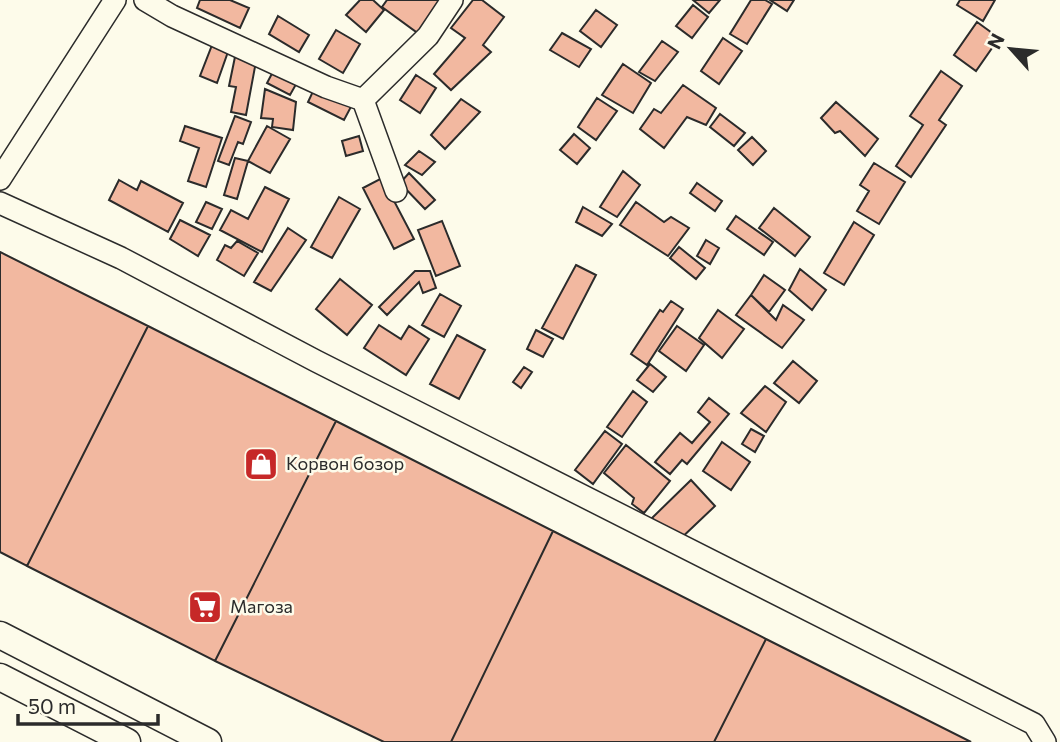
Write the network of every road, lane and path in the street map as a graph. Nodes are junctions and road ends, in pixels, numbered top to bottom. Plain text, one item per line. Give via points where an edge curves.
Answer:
1 (115, 0) edge
2 (145, 0) edge
3 (452, 0) edge
4 (363, 100) junction
5 (0, 179) edge
6 (396, 191) dead end
7 (0, 203) edge
8 (0, 635) edge
9 (0, 677) edge
10 (127, 742) edge
11 (208, 742) edge
12 (1045, 742) edge

1 - 5 street
2 - 4 street
3 - 4 street via 428,36
4 - 6 street
7 - 12 street via 121,258 1034,724
8 - 11 main road
9 - 10 main road

